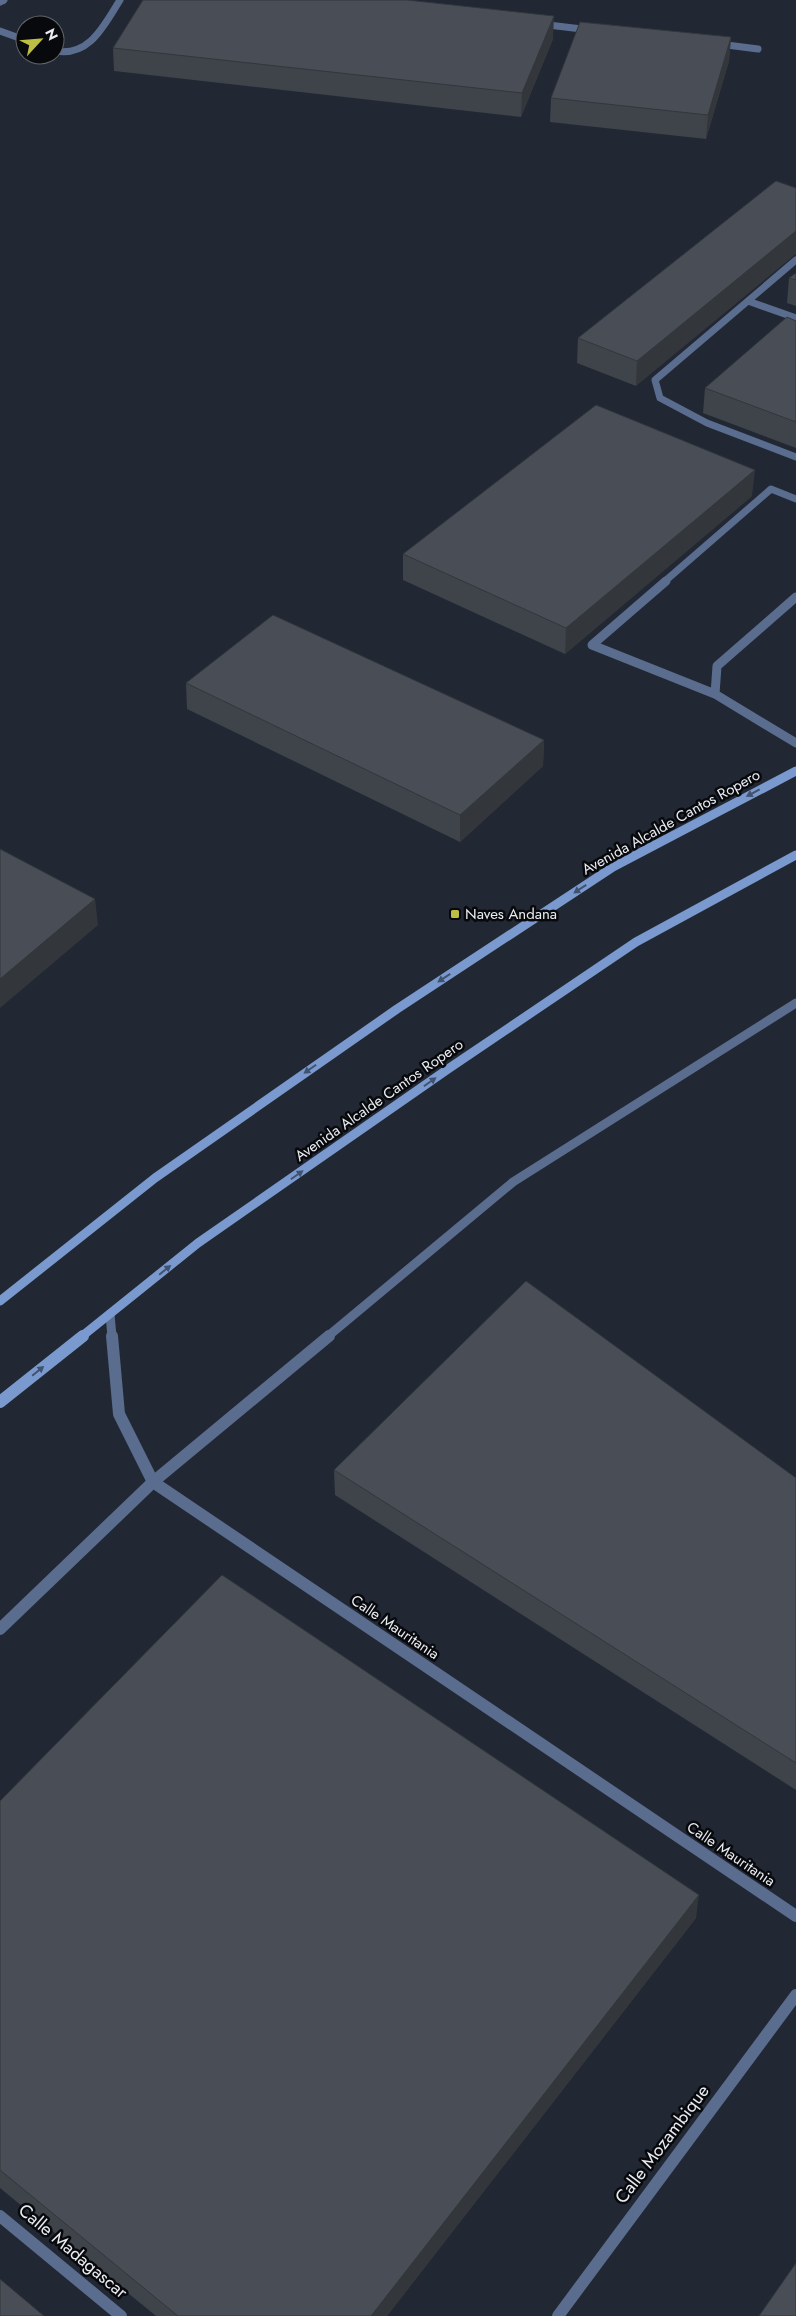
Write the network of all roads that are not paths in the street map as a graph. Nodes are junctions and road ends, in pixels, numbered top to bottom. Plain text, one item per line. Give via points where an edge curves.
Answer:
1 (4, 0) edge
2 (120, 0) edge
3 (0, 2) edge
4 (532, 23) edge
5 (0, 31) edge
6 (601, 31) edge
7 (15, 36) edge
8 (709, 43) edge
9 (758, 49) dead end
10 (65, 52) edge
11 (796, 260) edge
12 (748, 301) junction
13 (796, 318) edge
14 (796, 457) edge
15 (796, 499) edge
16 (796, 597) edge
17 (715, 694) junction
18 (796, 744) edge
19 (796, 771) edge
20 (796, 855) edge
21 (796, 1003) edge
22 (0, 1301) edge
23 (110, 1314) junction
24 (0, 1402) edge
25 (154, 1482) junction
26 (0, 1629) edge
27 (796, 1916) edge
28 (796, 1995) edge
29 (0, 2216) edge
30 (121, 2316) edge
31 (558, 2316) edge

1 - 3 street
2 - 10 street via 96,37 83,48
4 - 6 street
5 - 7 street
8 - 9 street
11 - 12 street
12 - 13 street
12 - 14 street via 655,380 660,398 707,423
15 - 17 street via 771,489 592,645
16 - 17 street via 717,666
17 - 18 street
19 -> 22 main road, Avenida Alcalde Cantos Ropero via 613,867 405,1003 155,1178
23 -> 20 main road, Avenida Alcalde Cantos Ropero via 198,1243 628,948
21 - 25 street via 513,1182
24 -> 23 main road, Avenida Alcalde Cantos Ropero
23 - 25 street via 118,1414
25 - 26 street
25 - 27 street, Calle Mauritania
28 - 31 street, Calle Mozambique
29 - 30 street, Calle Madagascar

